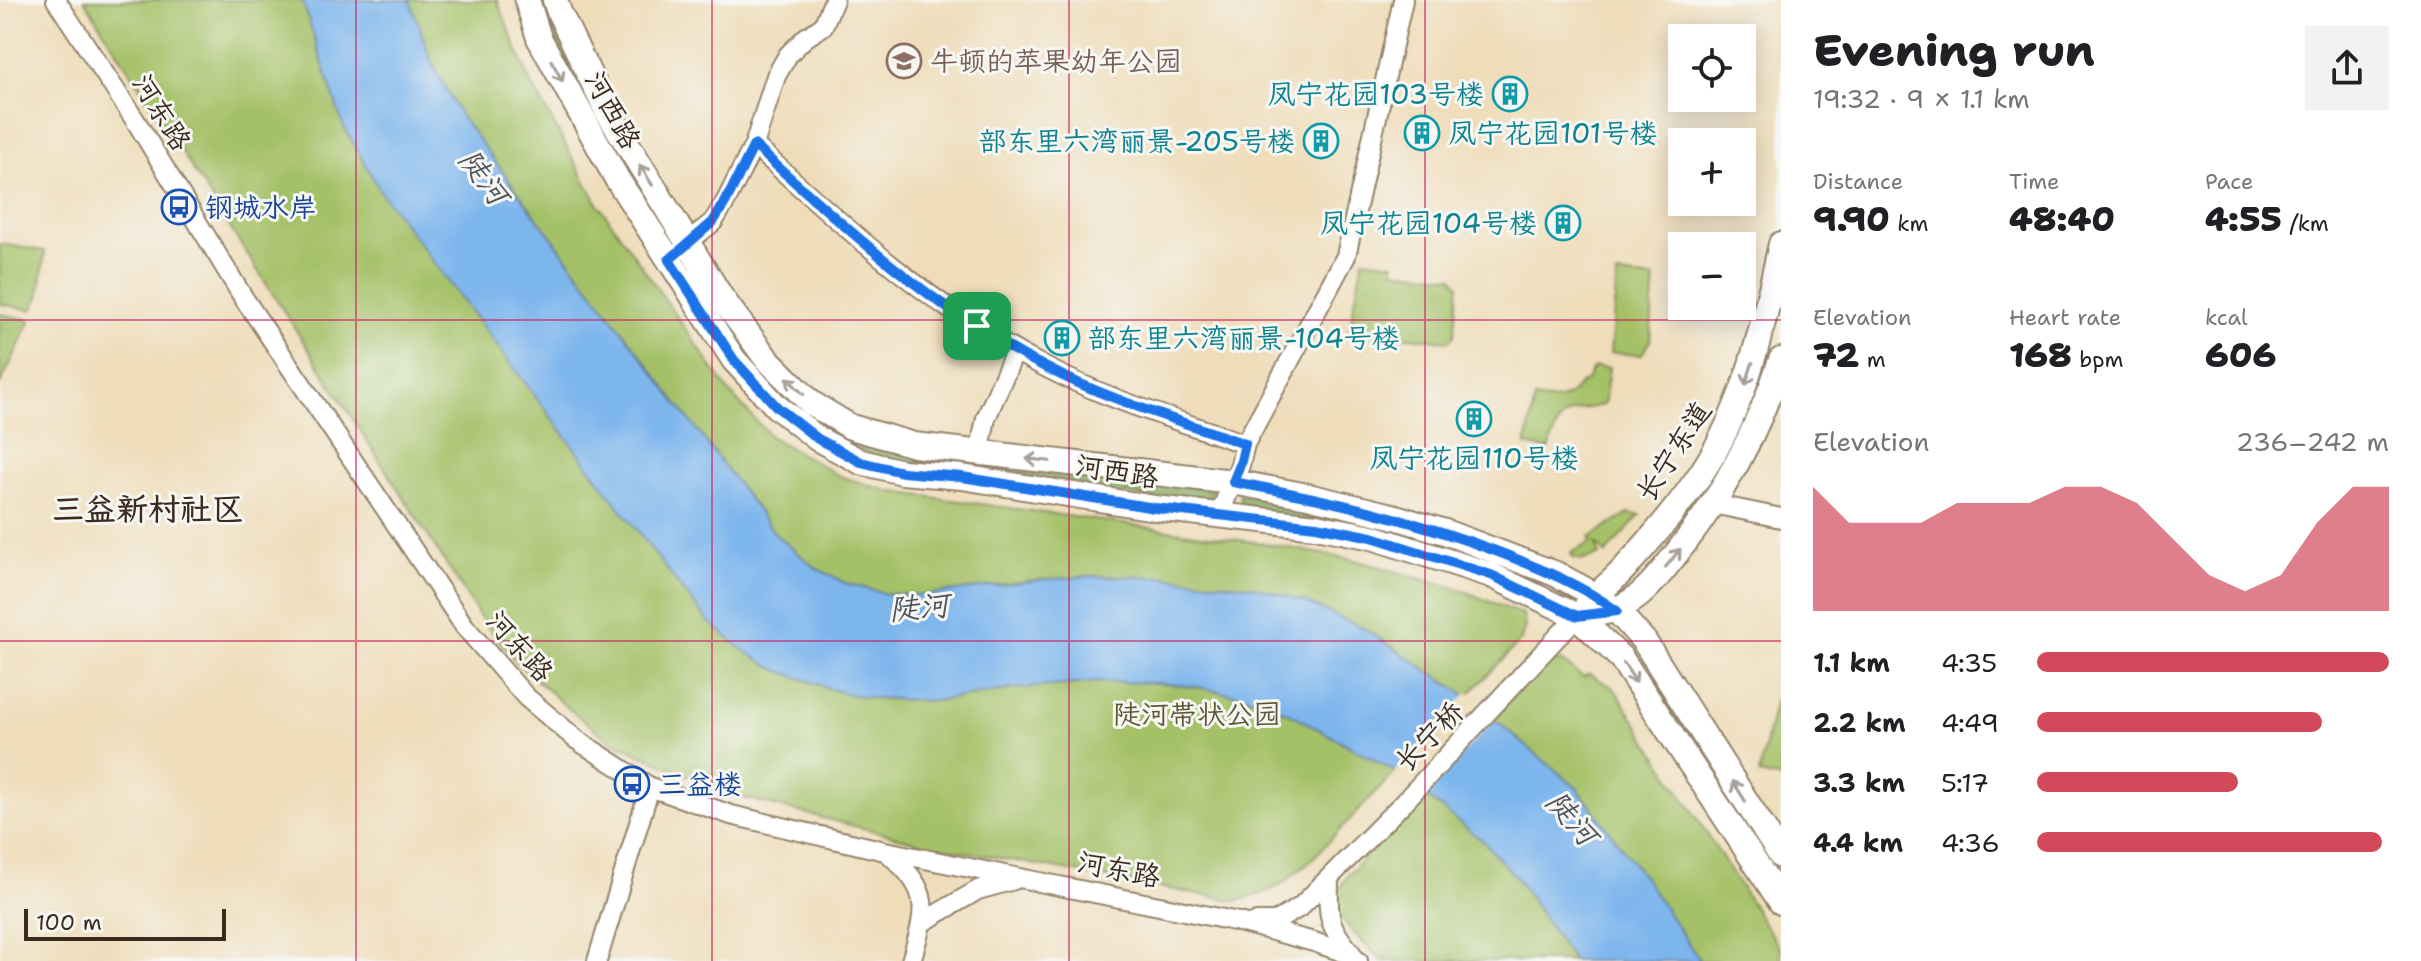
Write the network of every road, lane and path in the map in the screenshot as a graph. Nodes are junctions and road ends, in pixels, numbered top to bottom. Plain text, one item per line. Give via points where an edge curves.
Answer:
1 (56, 0) edge
2 (527, 0) edge
3 (555, 0) edge
4 (834, 0) edge
5 (1403, 0) edge
6 (754, 145) junction
7 (687, 242) junction
8 (1781, 244) edge
9 (669, 260) junction
10 (1015, 351) junction
11 (1781, 360) edge
12 (1245, 444) junction
13 (979, 454) junction
14 (1233, 482) junction
15 (1713, 504) junction
16 (1219, 515) junction
17 (1781, 518) edge
18 (1595, 595) junction
19 (1617, 611) junction
20 (1577, 616) junction
21 (1495, 707) joint
22 (650, 787) junction
23 (885, 851) junction
24 (1781, 856) edge
25 (1018, 878) junction
26 (1329, 879) junction
27 (1781, 902) edge
28 (923, 922) junction
29 (1239, 922) junction
30 (1357, 960) edge
31 (597, 961) edge
32 (911, 961) edge

1 - 22 street, 河东路 via 243,297 465,627 526,697 577,740
2 -> 9 main road, 河西路 via 539,38
7 -> 3 main road, 河西路 via 607,111
4 - 6 street via 823,26 788,55 776,76
5 - 12 street via 1346,256
6 - 7 street via 713,222
6 - 10 street via 854,236 932,297
7 - 9 main road
13 -> 7 main road, 河西路 via 914,445 851,427 811,403 766,358
8 -> 18 main road, 长宁东道 via 1758,347 1722,439 1693,485 1622,571
9 - 16 main road, 河西路 via 734,360 777,407 818,439 861,462
10 - 12 street via 1122,400
10 - 13 street via 986,418
11 - 15 main road, 长宁东道 via 1761,416
12 - 14 street
14 -> 13 main road, 河西路
14 - 16 street
14 - 18 main road, 河西路 via 1445,532 1556,574
15 - 17 street
19 -> 15 main road, 长宁东道 via 1645,592
16 - 20 main road, 河西路 via 1372,537 1491,575
18 - 19 main road, 河西路
18 - 20 main road, 长宁东道
19 - 20 main road, 长宁东道
24 -> 19 main road, 河西路 via 1644,641
20 - 21 street, 长宁东道
20 -> 27 main road, 河西路 via 1621,658
21 - 26 street, 长宁桥
22 - 23 street, 河东路 via 731,815
22 - 31 street
23 - 25 street, 河东路
23 - 28 street via 923,896
25 - 28 street via 978,890
25 - 29 street, 河东路
26 - 29 street, 河东路 via 1275,922
26 - 30 street via 1328,918
28 - 32 street
29 - 30 street, 河东路

